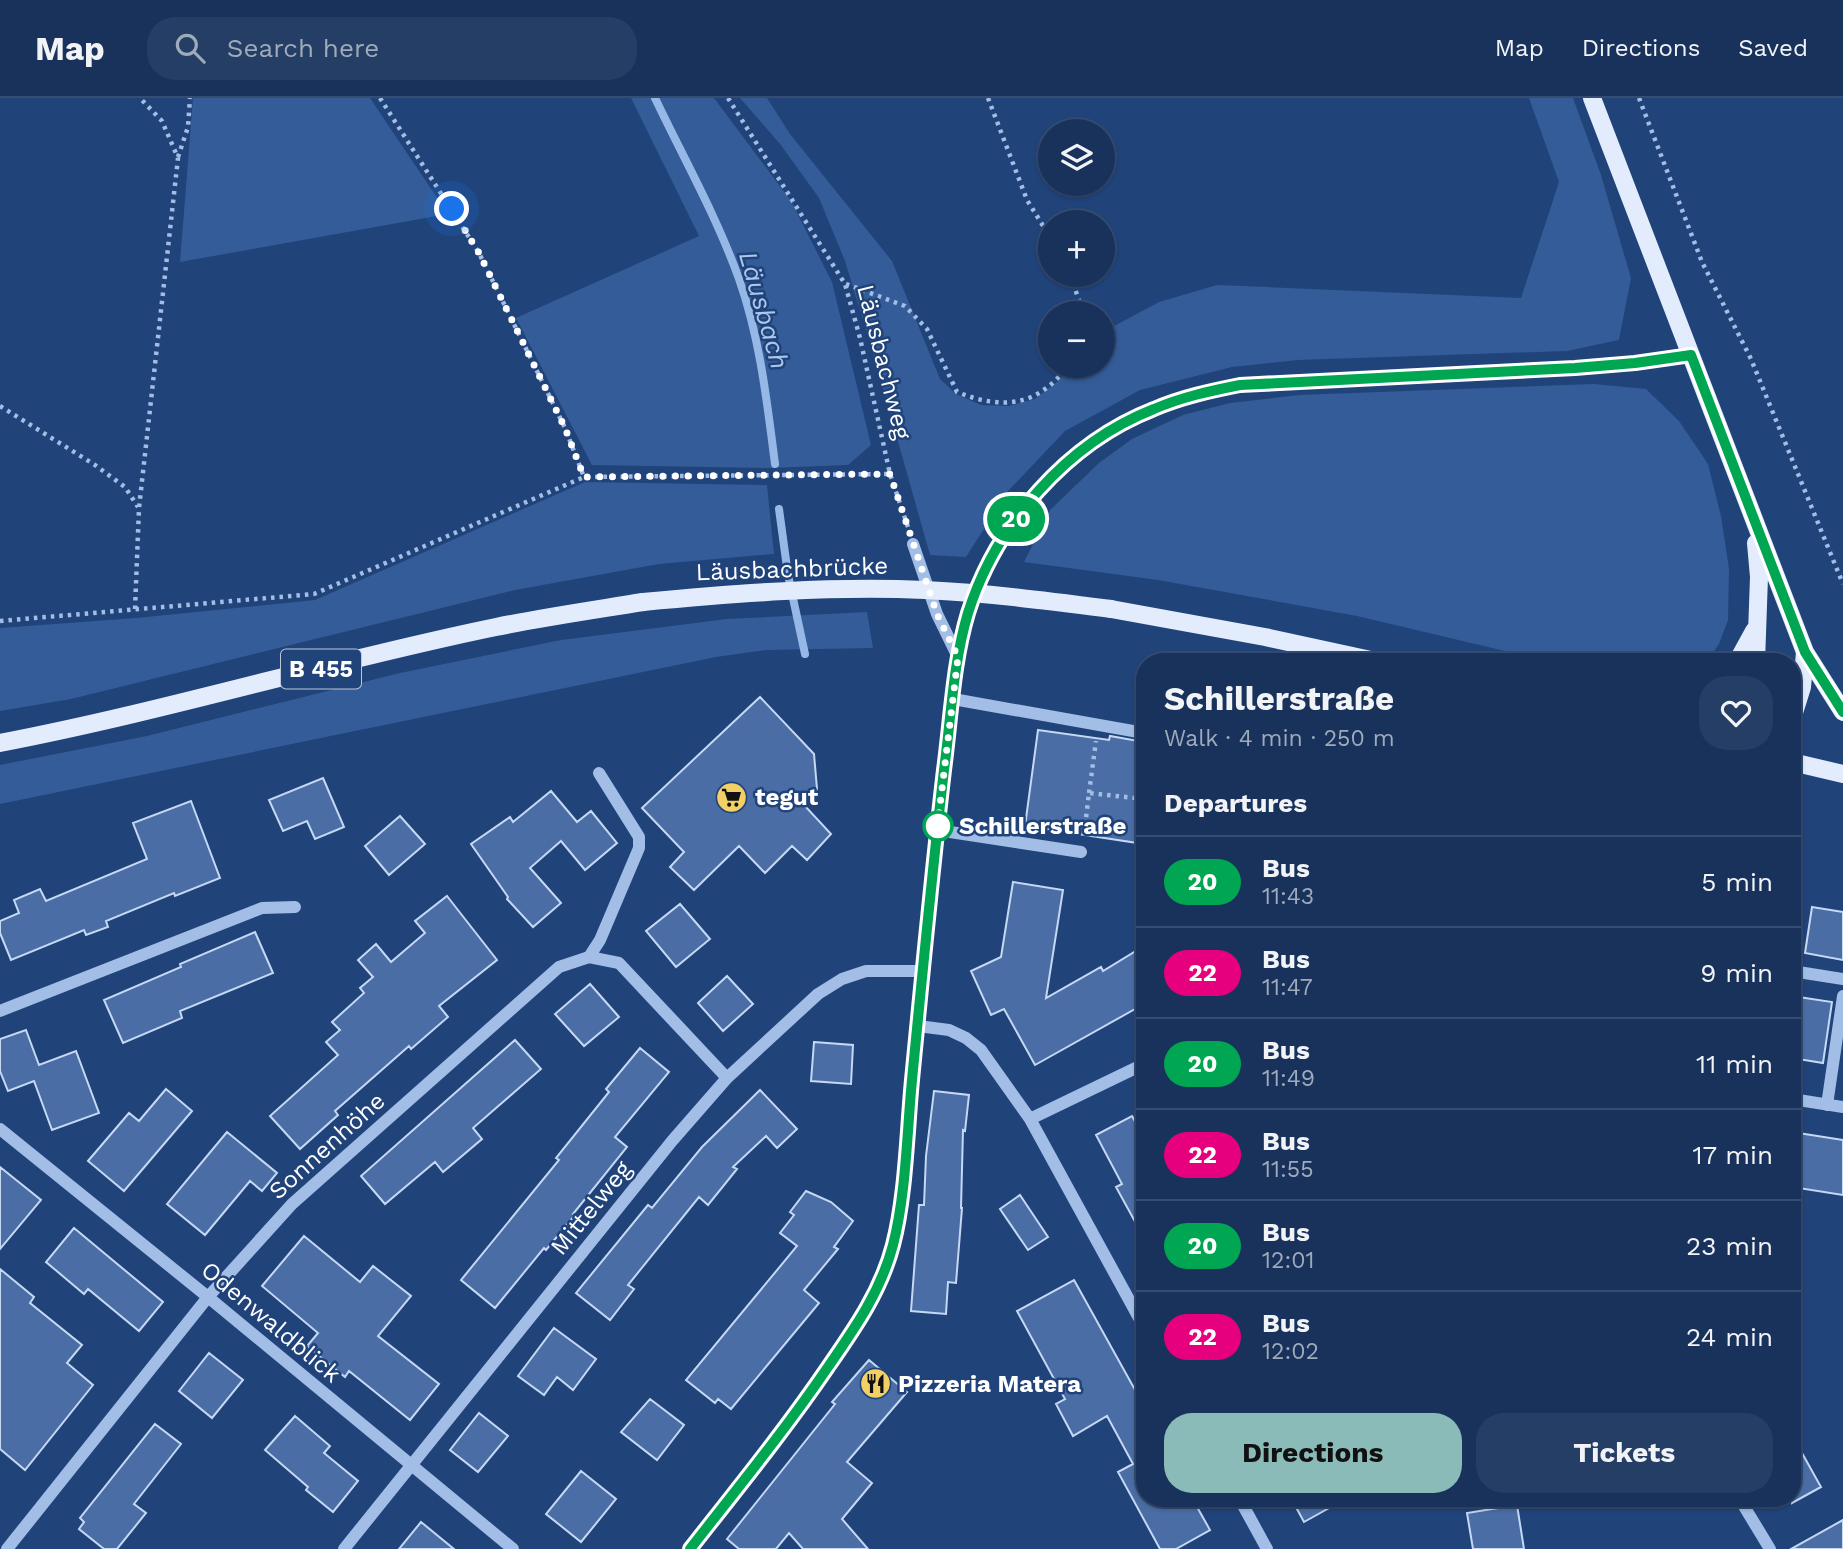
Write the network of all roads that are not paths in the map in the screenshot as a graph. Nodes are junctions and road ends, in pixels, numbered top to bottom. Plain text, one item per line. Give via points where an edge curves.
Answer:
1 (1592, 98) edge
2 (1691, 355) junction
3 (1751, 512) junction
4 (913, 544) road end
5 (1758, 625) junction
6 (1805, 652) junction
7 (1339, 653) edge
8 (1742, 653) edge
9 (1756, 653) edge
10 (958, 657) junction
11 (1801, 690) edge
12 (953, 699) junction
13 (1843, 712) edge
14 (1136, 732) edge
15 (0, 743) edge
16 (1801, 764) edge
17 (599, 773) dead end
18 (1843, 774) edge
19 (937, 830) junction
20 (1081, 852) road end
21 (295, 907) dead end
22 (589, 957) junction
23 (923, 971) junction
24 (1801, 972) edge
25 (1843, 979) edge
26 (1843, 996) edge
27 (0, 1011) edge
28 (918, 1026) junction
29 (1136, 1067) edge
30 (727, 1078) junction
31 (1801, 1101) edge
32 (1827, 1105) junction
33 (1843, 1107) edge
34 (1030, 1119) junction
35 (0, 1129) edge
36 (208, 1297) junction
37 (1136, 1312) edge
38 (410, 1465) junction
39 (1244, 1507) edge
40 (1744, 1507) edge
41 (7, 1549) edge
42 (344, 1549) edge
43 (513, 1549) edge
44 (690, 1549) edge
45 (1267, 1549) edge
46 (1770, 1549) edge

1 - 2 main road
2 - 3 main road
2 - 10 street via 1575,368 1240,385 1194,394 1150,410 1109,431 1071,459 1016,519 986,569 968,612
3 - 5 main road via 1759,577
3 - 6 main road
4 - 10 street via 937,614
5 - 8 main road
5 - 9 main road
6 - 11 main road
6 - 13 main road
7 - 15 main road, Läusbachbrücke / B 455, bridge via 1111,609 1018,597 857,589 736,593 643,602 496,627 137,715
10 - 12 street
12 - 14 street
12 - 19 street
16 - 18 main road
17 - 22 street via 639,836 639,849
19 - 20 street
19 - 23 street
21 - 27 street via 262,908
22 - 30 street via 618,963
22 - 36 street, Sonnenhöhe via 559,967 292,1204
23 - 28 street
23 - 30 street, Mittelweg via 866,971 842,978 818,994
24 - 25 street
26 - 32 street
28 - 34 street via 949,1030 981,1050
28 - 44 street via 898,1218 882,1277 865,1312 807,1397
29 - 34 street
30 - 38 street, Mittelweg
31 - 32 street
32 - 33 street
34 - 37 street
35 - 36 street, Odenwaldblick
36 - 38 street, Odenwaldblick
36 - 41 street, Sonnenhöhe
38 - 42 street, Mittelweg
38 - 43 street, Odenwaldblick
39 - 45 street
40 - 46 street

